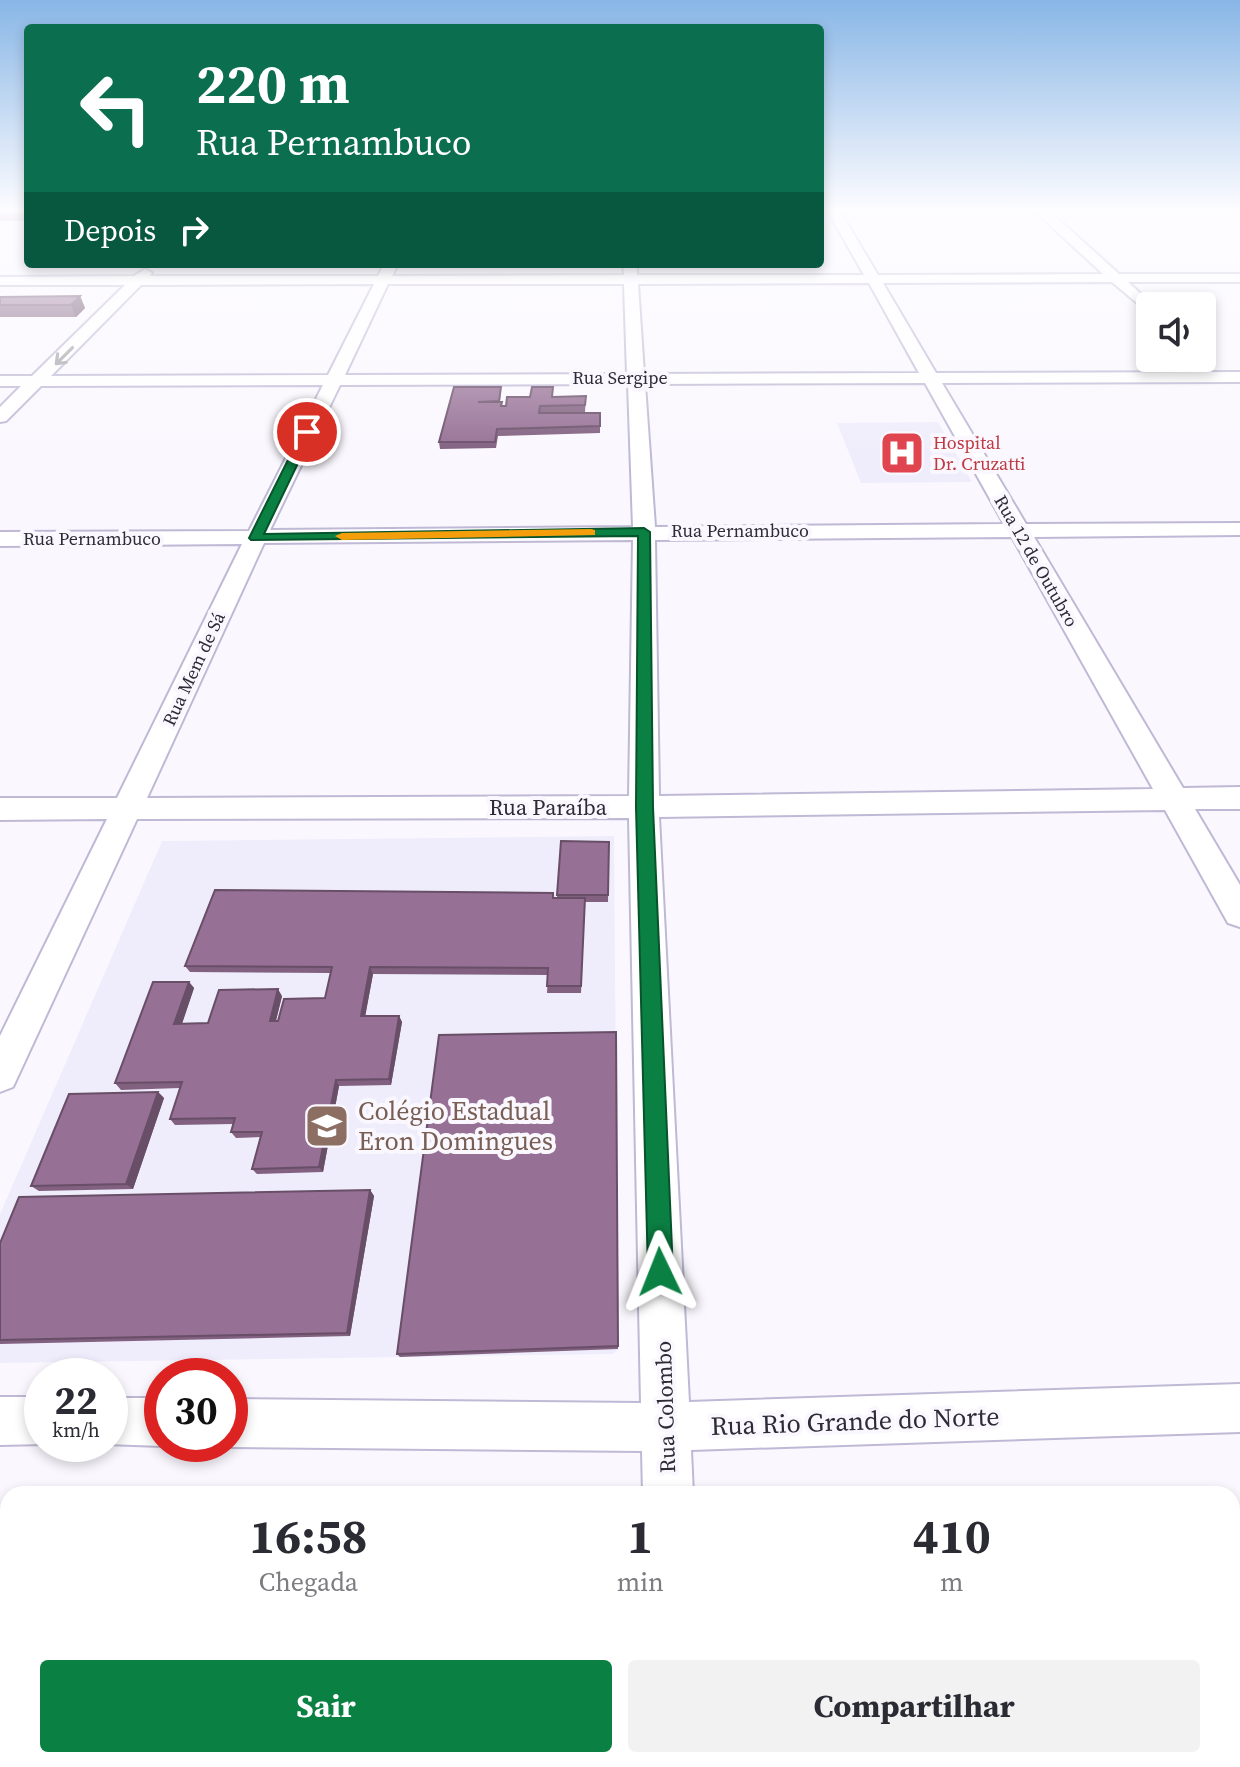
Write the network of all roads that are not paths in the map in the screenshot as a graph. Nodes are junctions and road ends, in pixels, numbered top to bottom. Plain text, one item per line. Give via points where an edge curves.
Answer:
1 (127, 291) edge
2 (378, 291) edge
3 (631, 291) edge
4 (881, 291) edge
5 (930, 377) junction
6 (1232, 377) edge
7 (636, 378) junction
8 (333, 380) junction
9 (0, 381) edge
10 (39, 381) junction
11 (1240, 391) edge
12 (0, 417) edge
13 (1240, 529) edge
14 (1018, 530) junction
15 (644, 532) junction
16 (256, 538) junction
17 (0, 539) edge
18 (1173, 798) junction
19 (1240, 798) edge
20 (644, 807) junction
21 (128, 808) junction
22 (0, 809) edge
23 (1240, 914) edge
24 (0, 1075) edge
25 (1240, 1408) edge
26 (0, 1421) edge
27 (24, 1421) edge
28 (248, 1423) edge
29 (666, 1427) junction
30 (668, 1486) edge

1 -> 10 street
2 - 8 street, Rua Mem de Sá
3 - 7 street, Rua Colombo
4 - 5 street, Rua 12 de Outubro
5 - 6 street, Rua Sergipe
5 - 7 street, Rua Sergipe
5 - 14 street, Rua 12 de Outubro
6 - 11 street
7 - 8 street, Rua Sergipe
7 - 15 street, Rua Colombo
8 - 10 street, Rua Sergipe
8 - 16 street, Rua Mem de Sá
9 - 10 street, Rua Sergipe
10 - 12 street
13 - 14 street, Rua Pernambuco
14 - 15 street, Rua Pernambuco
14 - 18 street, Rua 12 de Outubro
15 - 16 street, Rua Pernambuco
15 - 20 street, Rua Colombo
16 - 17 street, Rua Pernambuco
16 - 21 street, Rua Mem de Sá
18 - 19 street, Rua Paraíba
18 - 20 street, Rua Paraíba
18 - 23 street, Rua 12 de Outubro
20 - 21 street, Rua Paraíba
20 - 29 street, Rua Colombo
21 - 22 street, Rua Paraíba
21 - 24 street, Rua Mem de Sá
25 - 29 street, Rua Rio Grande do Norte
26 - 27 street
28 - 29 street, Rua Rio Grande do Norte
29 - 30 street, Rua Colombo

